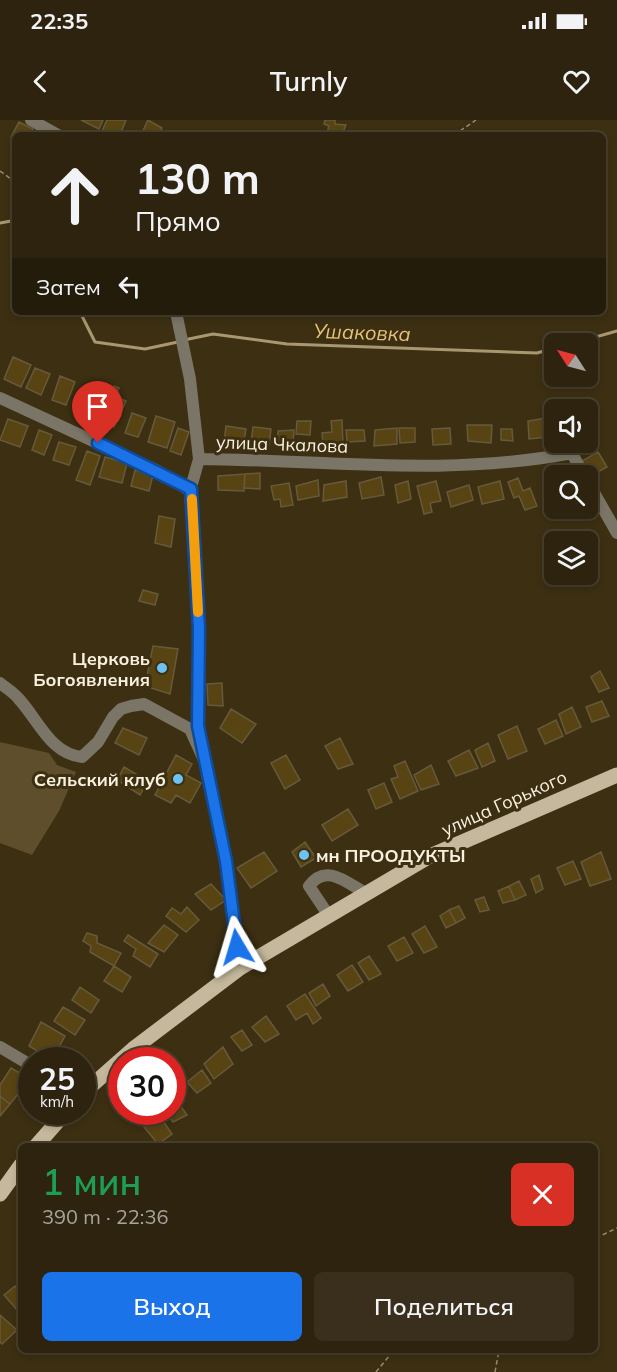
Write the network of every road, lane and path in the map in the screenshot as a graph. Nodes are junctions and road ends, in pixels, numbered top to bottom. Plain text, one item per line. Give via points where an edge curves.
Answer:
1 (31, 120) edge
2 (476, 120) edge
3 (53, 132) edge
4 (458, 132) edge
5 (177, 315) edge
6 (0, 398) edge
7 (199, 459) junction
8 (578, 465) edge
9 (190, 491) junction
10 (598, 500) edge
11 (617, 533) edge
12 (0, 682) edge
13 (205, 762) junction
14 (617, 775) edge
15 (367, 894) junction
16 (326, 918) junction
17 (240, 968) junction
18 (0, 1047) edge
19 (18, 1058) edge
20 (96, 1082) edge
21 (55, 1125) edge
22 (39, 1143) edge
23 (18, 1169) edge
24 (0, 1194) edge
25 (617, 1228) edge
26 (598, 1237) edge
27 (392, 1353) edge
28 (498, 1353) edge
29 (376, 1372) edge
30 (495, 1372) edge

1 - 3 street
2 - 4 path
5 - 7 street via 190,379
6 - 9 street via 158,471
7 - 8 street, улица Чкалова via 478,465 572,453
7 - 9 street, улица Чкалова
9 - 13 street, улица Чкалова via 199,628 198,726
10 - 11 street
12 - 13 street via 69,756 82,757 121,710 144,704 190,729
13 - 17 street via 226,861
14 - 15 main road, улица Горького via 430,856
15 - 16 main road, улица Горького
15 - 16 street via 341,876 326,874 314,879 309,886
16 - 17 main road, улица Горького
17 - 20 main road, улица Горького
18 - 19 street
21 - 22 main road
23 - 24 main road
25 - 26 path
27 - 29 path
28 - 30 path

